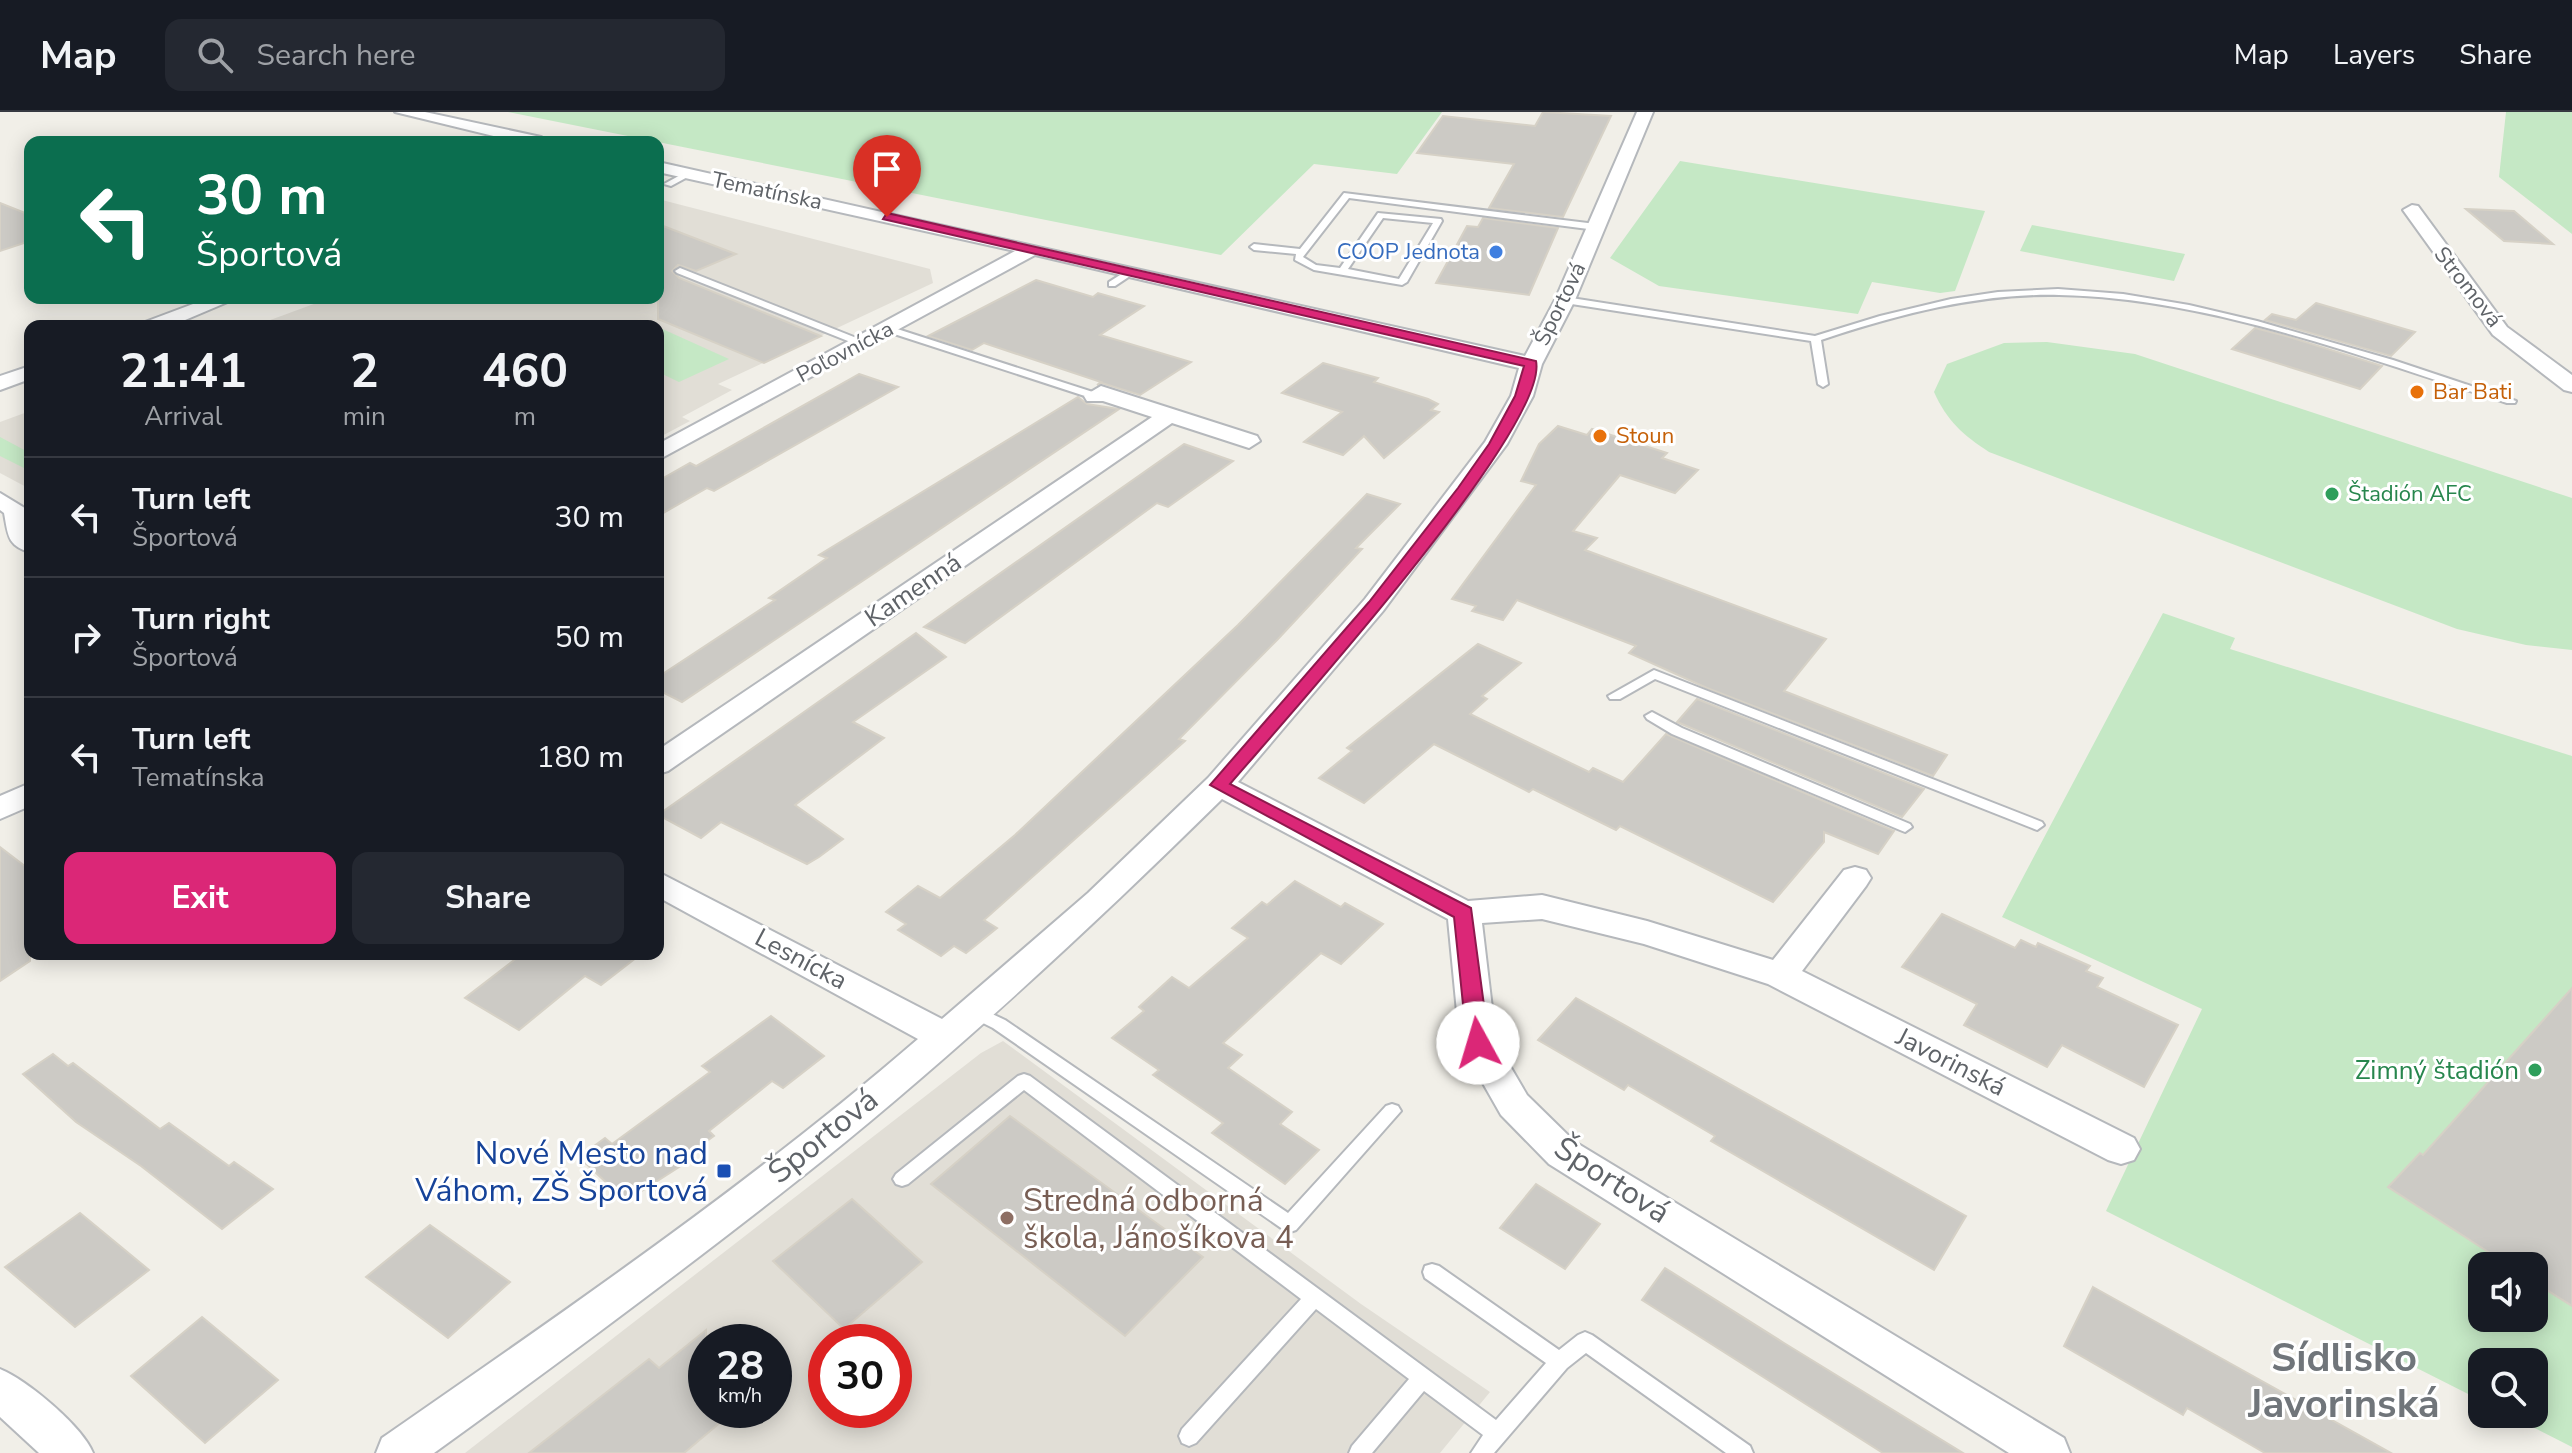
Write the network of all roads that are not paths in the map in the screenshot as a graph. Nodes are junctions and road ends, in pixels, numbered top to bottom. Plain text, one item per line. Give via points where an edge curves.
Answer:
1 (403, 112) edge
2 (1645, 112) edge
3 (513, 136) edge
4 (664, 176) edge
5 (1355, 184) dead end
6 (1347, 195) junction
7 (2412, 210) dead end
8 (1596, 227) junction
9 (1254, 247) dead end
10 (1032, 249) junction
11 (1300, 252) junction
12 (680, 271) dead end
13 (1342, 271) junction
14 (1131, 272) junction
15 (1112, 284) dead end
16 (1565, 300) junction
17 (211, 304) edge
18 (168, 320) edge
19 (888, 329) junction
20 (1816, 339) junction
21 (861, 343) junction
22 (15, 363) edge
23 (1531, 364) junction
24 (0, 383) edge
25 (1823, 384) dead end
26 (2572, 385) edge
27 (1095, 396) joint
28 (2511, 401) dead end
29 (1168, 416) junction
30 (1249, 441) dead end
31 (664, 450) edge
32 (0, 500) edge
33 (24, 541) edge
34 (1615, 696) dead end
35 (1652, 716) dead end
36 (664, 760) edge
37 (1219, 785) junction
38 (24, 796) edge
39 (0, 809) edge
40 (2037, 825) dead end
41 (1905, 827) dead end
42 (1855, 878) dead end
43 (664, 886) edge
44 (1464, 913) junction
45 (1780, 975) junction
46 (973, 1011) junction
47 (944, 1036) junction
48 (1392, 1111) dead end
49 (2121, 1149) dead end
50 (902, 1179) dead end
51 (1432, 1272) dead end
52 (1314, 1298) junction
53 (1560, 1362) junction
54 (1422, 1378) junction
55 (0, 1389) edge
56 (1189, 1436) dead end
57 (1489, 1447) edge
58 (71, 1453) edge
59 (398, 1453) edge
60 (1359, 1453) edge
61 (1743, 1453) edge
62 (2048, 1453) edge

1 - 3 street
2 - 8 street, Športová
4 - 10 street, Tematínska via 689,174
5 - 6 lane
6 - 8 lane
6 - 11 lane
7 - 26 street, Stromová via 2500,331
8 - 16 street, Športová
9 - 11 lane
10 - 14 street, Tematínska
10 - 19 street, Poľovnícka
11 - 13 lane via 1298,258 1314,267
12 - 21 lane
13 - 13 lane via 1381,215 1438,221 1402,282
14 - 15 lane
14 - 23 street, Tematínska
16 - 20 lane
16 - 23 street, Športová
17 - 18 street
19 - 21 street, Poľovnícka
19 - 27 lane
20 - 25 lane
20 - 28 lane via 1892,313 2001,294 2144,300 2297,336
21 - 31 street, Poľovnícka
22 - 24 street
23 - 37 street, Športová via 1522,396 1463,491 1374,605
27 - 29 street via 1101,393
29 - 30 street
29 - 36 street, Kamenná
32 - 33 street via 16,510
34 - 40 lane via 1654,674
35 - 41 lane
37 - 44 street
37 - 46 street, Športová via 1099,901
38 - 39 street
42 - 45 street
43 - 47 street, Lesnícka
44 - 45 street, Javorinská via 1542,907
44 - 62 street, Športová via 1478,1043 1514,1105 1562,1153
45 - 49 street, Javorinská
46 - 47 street, Športová
46 - 48 lane via 1290,1224
47 - 59 street, Športová via 785,1168
50 - 52 lane via 1024,1081
51 - 53 lane
52 - 54 lane
52 - 56 lane
53 - 57 lane
53 - 61 lane via 1585,1341
54 - 57 lane
54 - 60 lane
55 - 58 street

